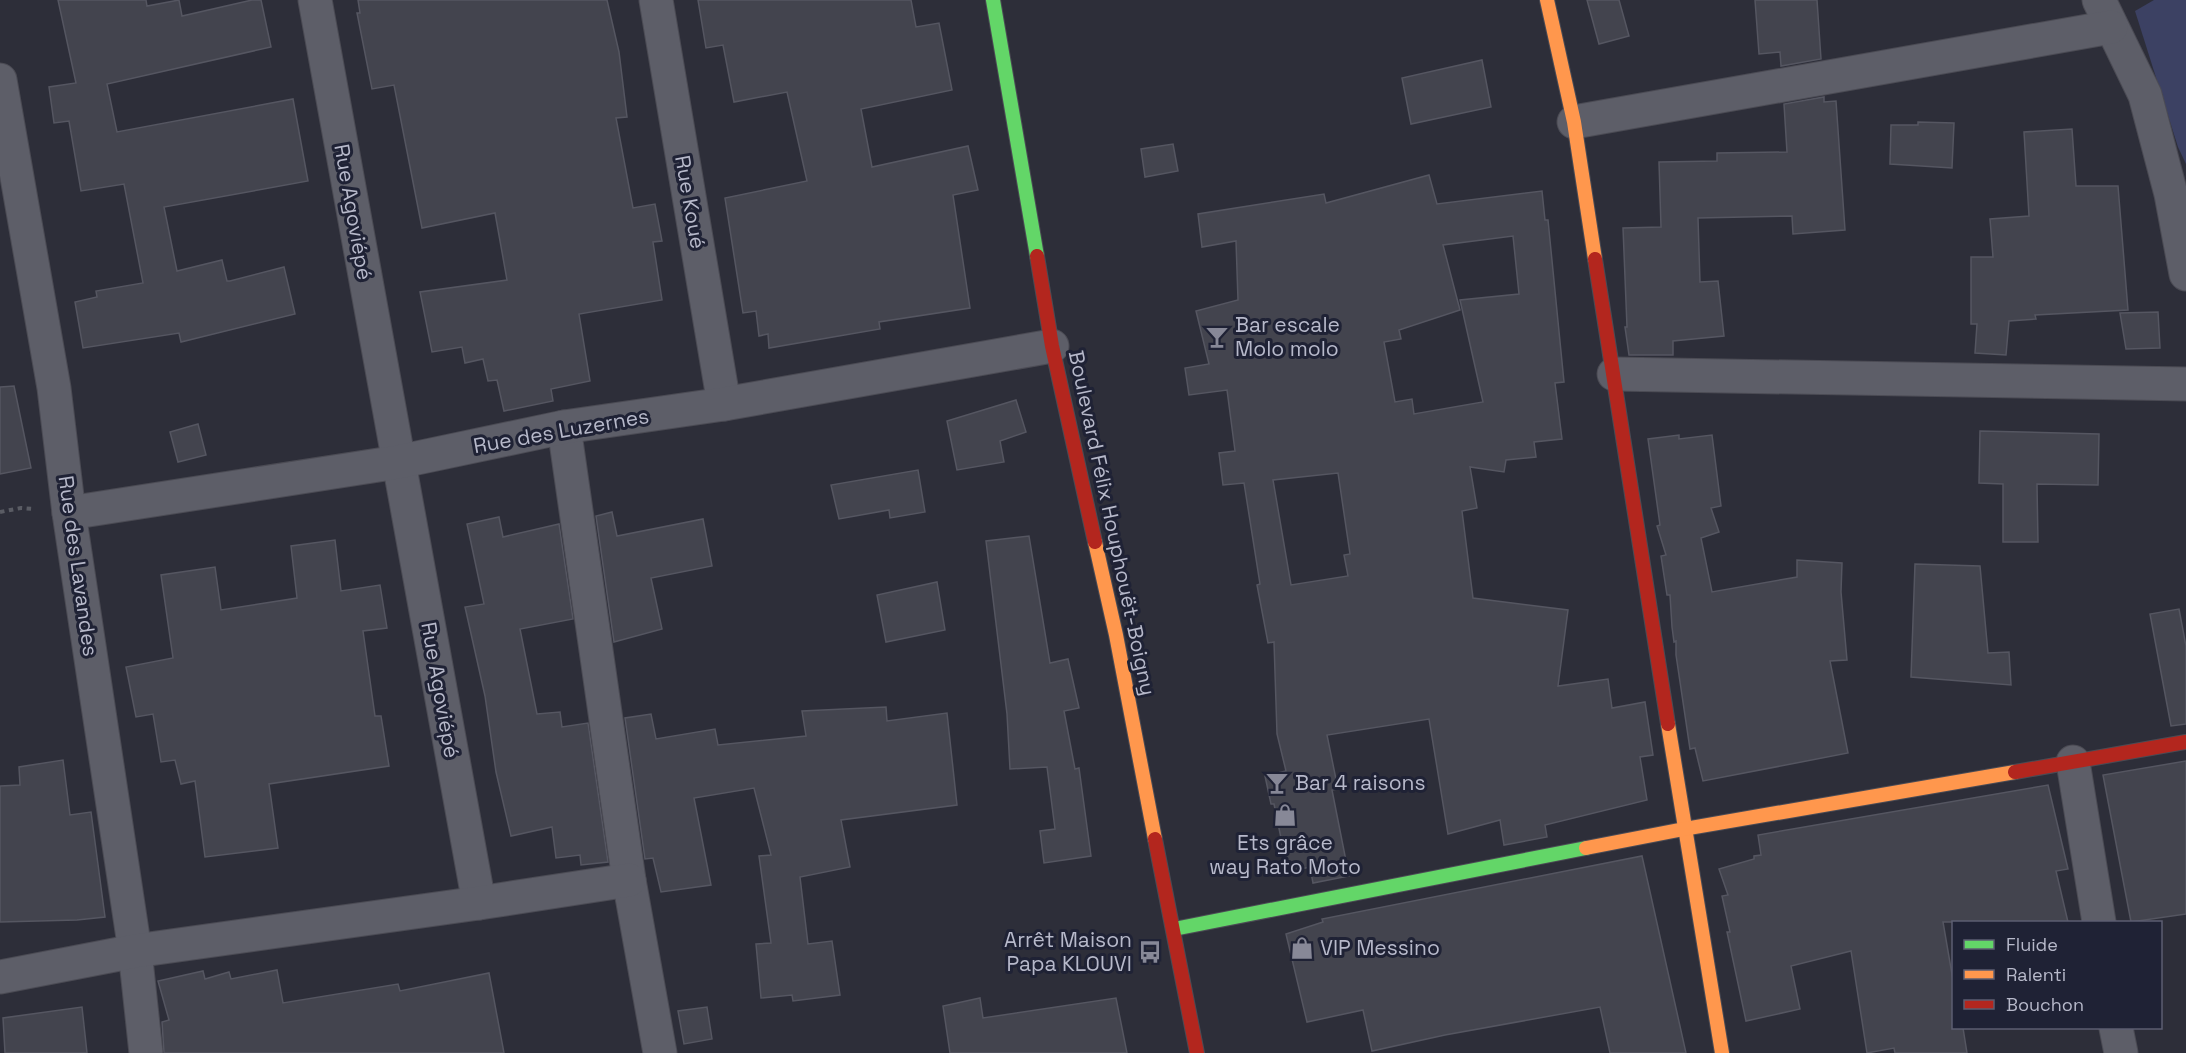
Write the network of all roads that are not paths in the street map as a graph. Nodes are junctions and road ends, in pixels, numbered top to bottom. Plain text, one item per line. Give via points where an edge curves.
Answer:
1 (315, 0) edge
2 (656, 0) edge
3 (993, 0) edge
4 (1547, 0) edge
5 (2105, 14) edge
6 (0, 80) edge
7 (1574, 122) junction
8 (2186, 274) edge
9 (1052, 346) junction
10 (1614, 374) junction
11 (2186, 384) edge
12 (724, 404) junction
13 (564, 427) junction
14 (398, 462) junction
15 (69, 513) junction
16 (2186, 742) edge
17 (2073, 762) junction
18 (1684, 829) junction
19 (629, 880) junction
20 (479, 903) junction
21 (2099, 921) edge
22 (1174, 929) junction
23 (135, 951) junction
24 (0, 977) edge
25 (2116, 1029) edge
26 (146, 1053) edge
27 (660, 1053) edge
28 (1197, 1053) edge
29 (1722, 1053) edge
30 (2121, 1053) edge

1 - 14 street, Rue Agoviépé
2 - 12 street, Rue Koué
3 - 9 street, Boulevard Félix Houphouët-Boigny
4 - 7 street
5 - 7 street
5 - 8 street via 2145,95 2171,194
6 - 15 street, Rue des Lavandes via 54,388
7 - 10 street
9 - 12 street, Rue des Luzernes
9 - 22 street, Boulevard Félix Houphouët-Boigny via 1116,635
10 - 11 street
10 - 18 street
12 - 13 street, Rue des Luzernes
13 - 14 street, Rue des Luzernes
13 - 19 street
14 - 15 street, Rue des Luzernes
14 - 20 street, Rue Agoviépé
15 - 23 street, Rue des Lavandes
16 - 17 street
17 - 18 street
17 - 21 street
18 - 22 street
18 - 29 street
19 - 20 street
19 - 27 street
20 - 23 street
22 - 28 street, Boulevard Félix Houphouët-Boigny
23 - 24 street
23 - 26 street, Rue des Lavandes
25 - 30 street

